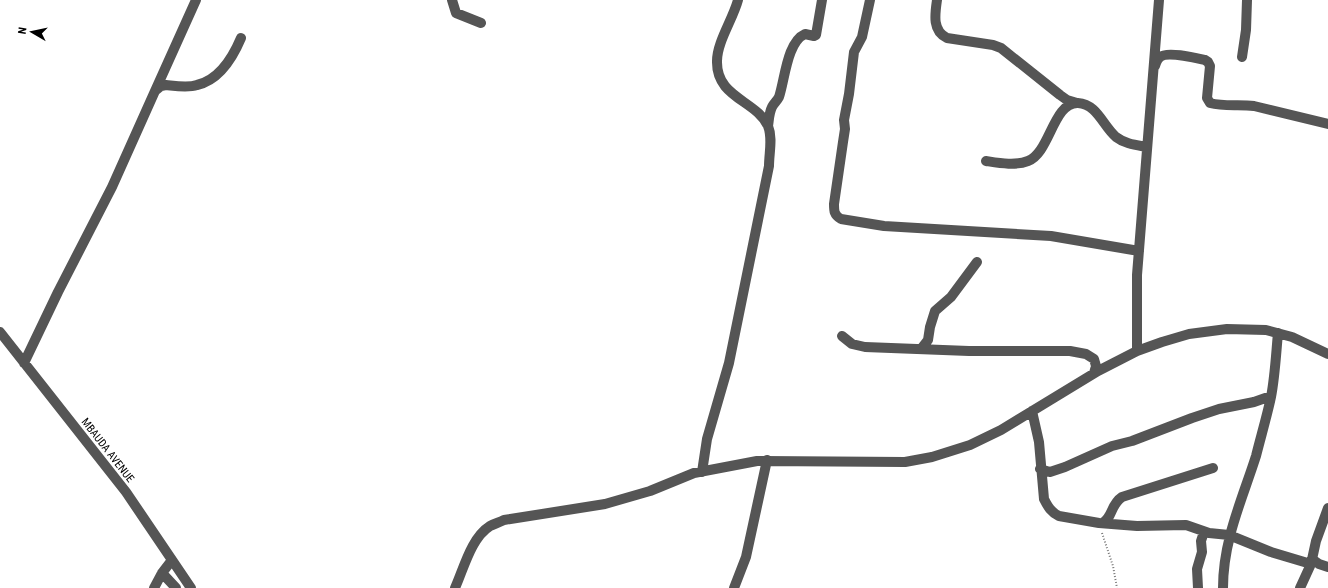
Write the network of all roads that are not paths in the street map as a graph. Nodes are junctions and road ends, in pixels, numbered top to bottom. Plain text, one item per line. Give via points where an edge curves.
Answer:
1 (196, 0) edge
2 (452, 0) edge
3 (738, 0) edge
4 (822, 0) edge
5 (870, 0) edge
6 (937, 0) edge
7 (1159, 0) edge
8 (1247, 0) edge
9 (481, 23) dead end
10 (241, 38) dead end
11 (1242, 57) dead end
12 (1155, 66) junction
13 (155, 90) junction
14 (1077, 103) junction
15 (1328, 124) edge
16 (768, 126) junction
17 (1147, 147) junction
18 (986, 161) dead end
19 (1139, 252) junction
20 (977, 262) dead end
21 (0, 332) edge
22 (1278, 333) junction
23 (842, 336) dead end
24 (921, 349) junction
25 (1137, 351) junction
26 (1328, 354) edge
27 (24, 363) junction
28 (1094, 373) junction
29 (1271, 396) junction
30 (1032, 411) junction
31 (767, 460) junction
32 (1040, 468) junction
33 (1213, 468) dead end
34 (702, 472) junction
35 (1328, 508) edge
36 (1100, 523) junction
37 (1204, 532) junction
38 (1229, 535) junction
39 (172, 560) junction
40 (1311, 561) junction
41 (1328, 567) edge
42 (162, 573) junction
43 (154, 588) edge
44 (176, 588) edge
45 (191, 588) edge
46 (455, 588) edge
47 (734, 588) edge
48 (1198, 588) edge
49 (1222, 588) edge
50 (1300, 588) edge

1 - 13 street
2 - 9 street via 456,12
3 - 16 street via 720,46 718,72 722,82 733,95 757,113
4 - 16 street via 816,35 805,34 798,38 794,45
5 - 19 street via 862,37 854,52 834,204 836,216 884,226 1051,236
6 - 14 street via 936,23 942,35 1001,48 1060,95
7 - 12 street
8 - 11 street
10 - 13 street via 231,58 212,79 197,85 166,85
12 - 15 street via 1159,58 1171,54 1205,60 1210,66 1207,98 1210,103 1228,106 1244,104
12 - 17 street
13 - 27 street via 112,188
14 - 17 street via 1097,112 1106,127 1117,138 1127,144
14 - 18 street via 1067,106 1055,121 1041,150 1029,161 1013,164
16 - 34 street via 769,166 763,199 729,363 707,439
17 - 19 street
19 - 25 street
20 - 24 street via 957,290 935,312 928,340
21 - 27 street, MBAUDA AVENUE
22 - 25 street via 1242,329 1188,334
22 - 26 street
22 - 29 street
23 - 24 street via 856,346
24 - 28 street via 1078,351 1094,359
25 - 28 street
27 - 39 street, MBAUDA AVENUE via 126,492
28 - 30 street
29 - 32 street via 1192,418 1112,446 1050,472
29 - 38 street via 1256,456
30 - 31 street via 970,445 932,457 904,462
30 - 32 street
31 - 34 street
31 - 47 street via 746,557
32 - 36 street via 1044,499 1053,513 1066,518
33 - 36 street via 1122,497 1114,505 1108,519
34 - 46 street via 605,504 504,520 490,526 474,542
35 - 40 street
36 - 37 street via 1137,526 1186,525
37 - 38 street
37 - 48 street via 1201,541 1202,552 1196,569
38 - 40 street via 1271,552
38 - 49 street
39 - 42 street
39 - 45 street, MBAUDA AVENUE
40 - 41 street
40 - 50 street
42 - 43 street
42 - 44 street

